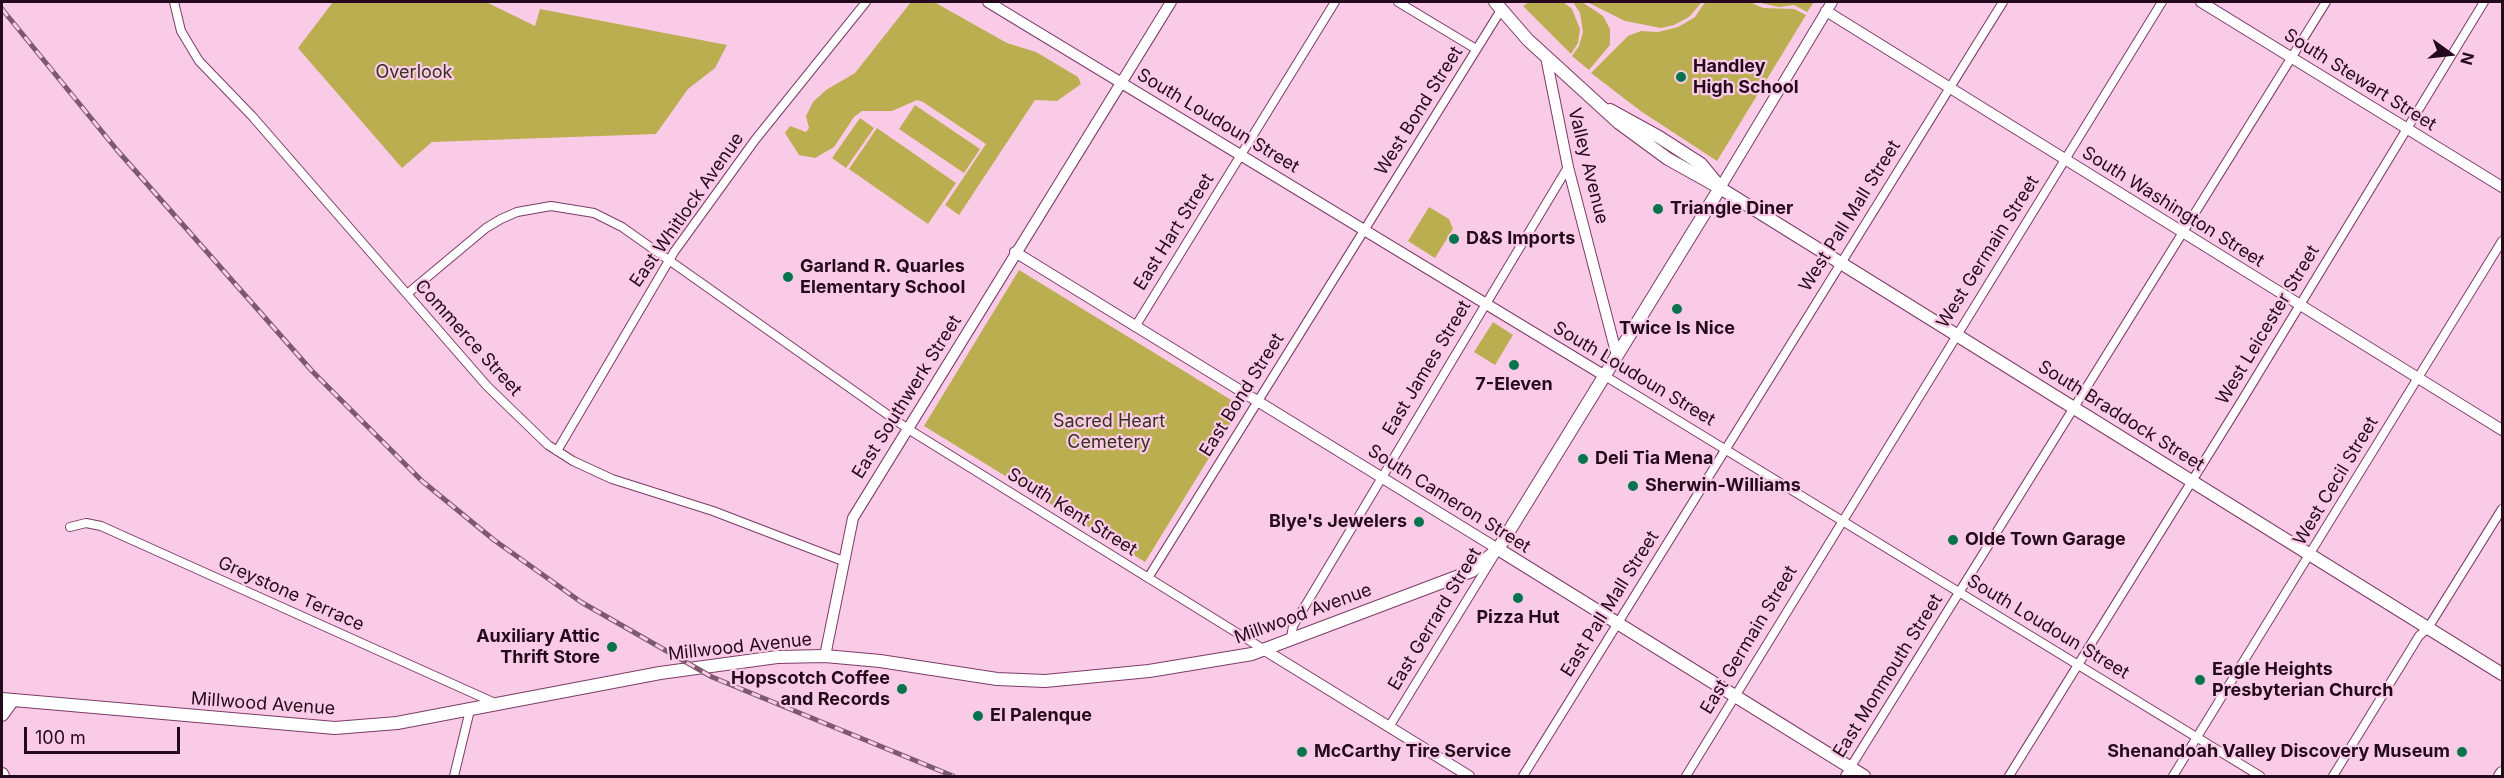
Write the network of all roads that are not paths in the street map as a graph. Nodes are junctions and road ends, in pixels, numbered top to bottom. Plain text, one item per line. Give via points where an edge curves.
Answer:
1 (174, 2) edge
2 (866, 2) edge
3 (988, 2) edge
4 (1171, 2) edge
5 (1335, 2) edge
6 (1398, 2) edge
7 (2003, 2) edge
8 (2162, 2) edge
9 (2200, 2) edge
10 (2326, 2) edge
11 (2484, 2) edge
12 (1498, 6) edge
13 (1829, 6) edge
14 (1476, 49) junction
15 (1546, 57) junction
16 (2292, 57) junction
17 (1122, 82) junction
18 (1949, 88) junction
19 (2408, 129) junction
20 (1241, 154) junction
21 (2065, 159) junction
22 (1568, 167) junction
23 (2502, 187) edge
24 (1720, 188) junction
25 (1365, 230) junction
26 (2183, 232) junction
27 (2502, 241) edge
28 (1016, 252) junction
29 (668, 260) junction
30 (1840, 263) junction
31 (407, 294) junction
32 (1486, 304) junction
33 (2299, 304) junction
34 (1135, 327) junction
35 (1956, 335) junction
36 (1617, 356) junction
37 (1605, 376) junction
38 (2417, 378) junction
39 (1257, 402) junction
40 (2073, 408) junction
41 (908, 429) junction
42 (2502, 430) edge
43 (1724, 448) junction
44 (557, 451) junction
45 (1381, 477) junction
46 (2191, 481) junction
47 (2502, 509) edge
48 (1841, 520) junction
49 (70, 527) dead end
50 (1498, 549) junction
51 (2310, 555) junction
52 (843, 561) junction
53 (1148, 578) junction
54 (1959, 592) junction
55 (1617, 623) junction
56 (2428, 628) junction
57 (1291, 638) junction
58 (1263, 649) junction
59 (825, 656) junction
60 (2078, 664) junction
61 (2502, 674) edge
62 (1735, 696) junction
63 (7, 700) edge
64 (497, 704) junction
65 (470, 710) junction
66 (2, 715) edge
67 (1389, 727) junction
68 (2197, 737) junction
69 (1847, 772) edge
70 (454, 777) edge
71 (1469, 777) edge
72 (1523, 777) edge
73 (1686, 777) edge
74 (1864, 777) edge
75 (2009, 777) edge
76 (2173, 777) edge
77 (2260, 777) edge
78 (2333, 777) edge

1 - 31 street, Commerce Street via 181,31 199,61
2 - 29 street, East Whitlock Avenue via 755,140
3 - 17 street, South Loudoun Street
4 - 17 street, East Southwerk Street
5 - 20 street, East Hart Street
6 - 14 street
7 - 18 street, West Pall Mall Street
8 - 21 street, West Germain Street
9 - 16 street, South Stewart Street
10 - 16 street, East Monmouth Street
11 - 19 street, West Leicester Street
12 - 14 street, West Bond Street
12 - 15 main road
13 - 18 street, South Washington Street
13 - 24 street
14 - 25 street, West Bond Street
15 - 22 street, Valley Avenue
15 - 24 main road, South Braddock Street via 1657,152
16 - 19 street, South Stewart Street
16 - 26 street, East Monmouth Street
17 - 20 street, South Loudoun Street
17 - 28 street, East Southwerk Street
18 - 21 street, South Washington Street
18 - 30 street, West Pall Mall Street
19 - 23 street, South Stewart Street
19 - 33 street, West Leicester Street
20 - 25 street, South Loudoun Street
20 - 34 street, East Hart Street
21 - 26 street, South Washington Street
21 - 35 street, West Germain Street
22 - 32 street, East James Street
22 - 36 street, Valley Avenue
24 - 30 main road, South Braddock Street
24 - 36 main road, East Gerrard Street
25 - 32 street, South Loudoun Street
25 - 39 street, East Bond Street
26 - 33 street, South Washington Street
26 - 40 street, East Monmouth Street
27 - 38 street, West Cecil Street
28 - 34 street, South Cameron Street
28 - 41 street, East Southwerk Street
29 - 31 street, South Kent Street via 622,227 594,213 568,207 534,208 486,228
29 - 41 street, South Kent Street
29 - 44 street, East Whitlock Avenue
30 - 35 main road, South Braddock Street
30 - 43 street, West Pall Mall Street
31 - 44 street, Commerce Street via 529,429
32 - 37 street, South Loudoun Street
32 - 45 street, East James Street
33 - 38 street, South Washington Street
33 - 46 street, West Leicester Street
34 - 39 street, South Cameron Street
35 - 40 main road, South Braddock Street
35 - 48 street, West Germain Street
36 - 37 main road, East Gerrard Street
37 - 43 street, South Loudoun Street
37 - 50 main road, East Gerrard Street
38 - 42 street, South Washington Street
38 - 51 street, West Cecil Street
39 - 45 street, South Cameron Street
39 - 53 street, East Bond Street
40 - 46 main road, South Braddock Street
40 - 54 street, East Monmouth Street
41 - 52 street, East Southwerk Street via 853,518
41 - 53 street, South Kent Street
43 - 48 street, South Loudoun Street
43 - 55 street, East Pall Mall Street
44 - 52 street, Commerce Street via 612,479 713,511
45 - 50 street, South Cameron Street
45 - 57 street, East James Street via 1293,626
46 - 51 main road, South Braddock Street
46 - 60 street, West Leicester Street
47 - 56 street
48 - 54 street, South Loudoun Street
48 - 62 street, East Germain Street
49 - 64 street, Greystone Terrace via 86,523 102,526
50 - 55 main road, South Cameron Street
50 - 57 main road, Millwood Avenue via 1472,571
50 - 67 street, East Gerrard Street
51 - 56 main road, South Braddock Street
51 - 68 street, West Cecil Street
52 - 59 street, East Southwerk Street
53 - 58 street, South Kent Street
54 - 60 street, South Loudoun Street
54 - 69 street, East Monmouth Street
55 - 62 main road, South Cameron Street
55 - 72 street, East Pall Mall Street
56 - 61 main road, South Braddock Street
56 - 78 street via 2419,636
57 - 58 main road, Millwood Avenue
58 - 59 main road, Millwood Avenue via 1149,671 1046,681 997,679
58 - 67 street, South Kent Street
59 - 64 main road, Millwood Avenue via 721,663
60 - 68 street, South Loudoun Street
60 - 75 street, West Leicester Street
62 - 69 main road, South Cameron Street
62 - 73 street, East Germain Street
63 - 65 main road, Millwood Avenue via 334,728 397,723
63 - 66 main road
64 - 65 main road, Millwood Avenue
65 - 70 street
67 - 71 street, South Kent Street
68 - 76 street, West Cecil Street
68 - 77 street, South Loudoun Street
69 - 74 main road, South Cameron Street

